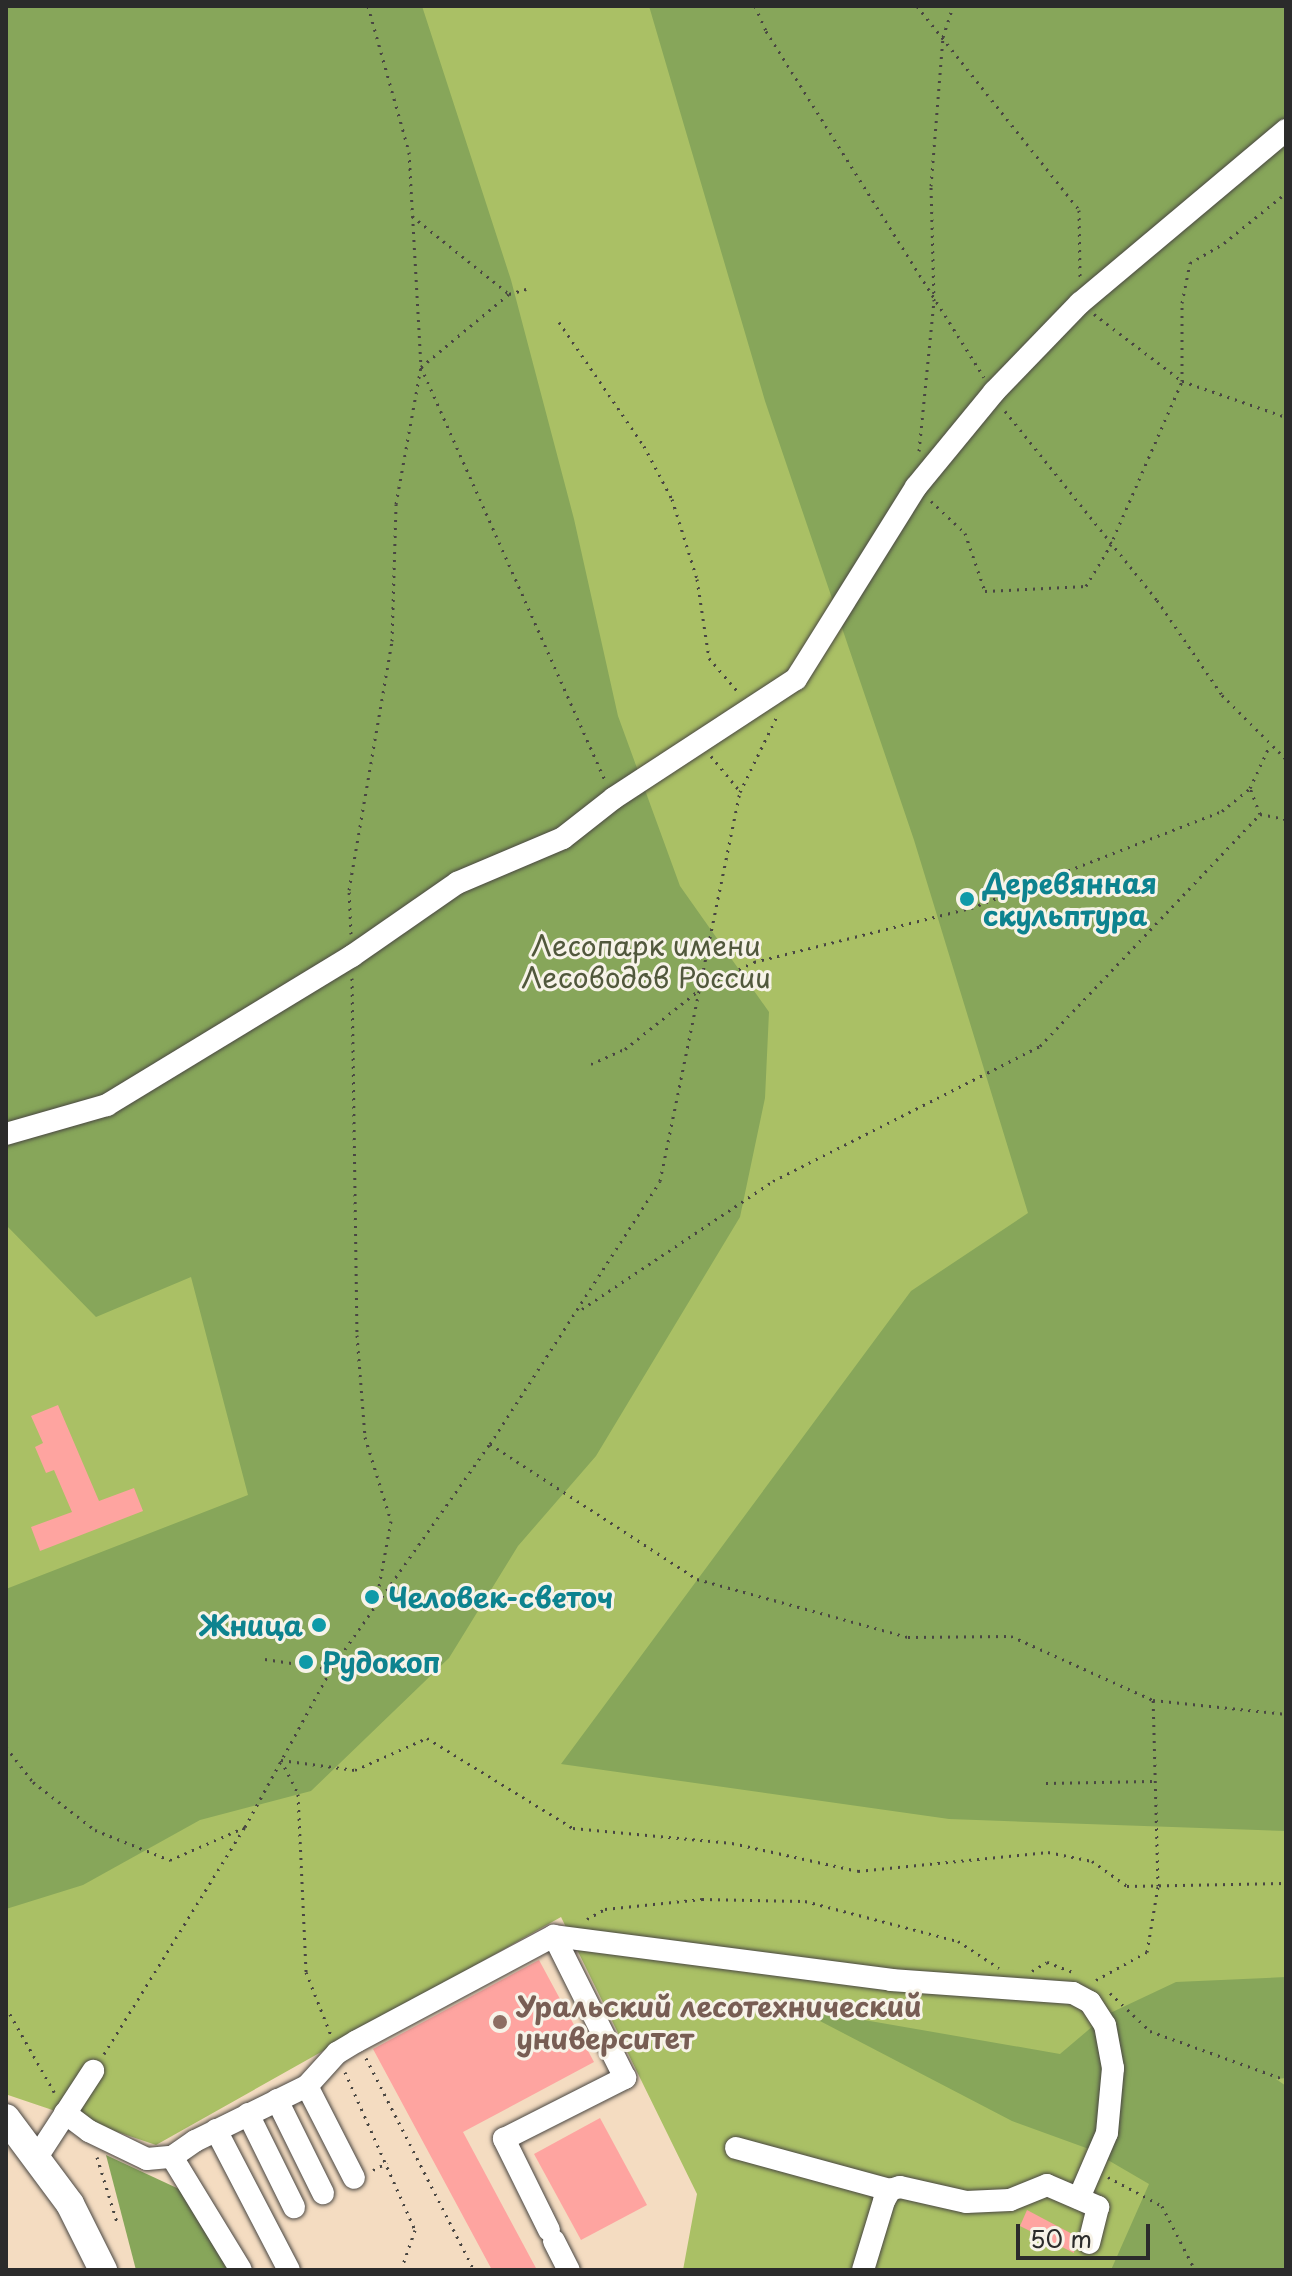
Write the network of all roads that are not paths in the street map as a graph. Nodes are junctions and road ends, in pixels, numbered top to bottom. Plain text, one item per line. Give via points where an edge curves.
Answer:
1 (1286, 130) edge
2 (6, 1134) edge
3 (554, 1936) junction
4 (93, 2071) road end
5 (307, 2086) junction
6 (277, 2100) junction
7 (65, 2113) junction
8 (248, 2114) junction
9 (6, 2118) edge
10 (216, 2130) junction
11 (736, 2148) dead end
12 (37, 2157) junction
13 (172, 2157) junction
14 (354, 2178) dead end
15 (890, 2190) junction
16 (323, 2193) dead end
17 (1079, 2198) junction
18 (294, 2207) dead end
19 (1089, 2243) dead end
20 (103, 2270) edge
21 (241, 2270) edge
22 (289, 2270) edge
23 (569, 2270) edge
24 (863, 2270) edge

1 - 2 street via 1080,303 994,392 916,487 796,679 614,798 563,838 457,883 352,956 107,1105
3 - 5 street via 337,2053
3 - 17 street via 891,1980 1073,1993 1090,2002 1105,2025 1113,2068 1107,2133
3 - 23 street via 625,2078 504,2139
4 - 7 street
5 - 6 street
5 - 14 street
6 - 8 street
6 - 16 street
7 - 12 street
7 - 13 street via 147,2159
8 - 10 street
8 - 18 street
9 - 12 main road
10 - 13 street
10 - 22 street
11 - 15 street
12 - 20 main road via 70,2204
13 - 21 street
15 - 17 street via 900,2187 966,2202 1010,2200 1047,2185
15 - 24 street
17 - 19 street via 1098,2207

